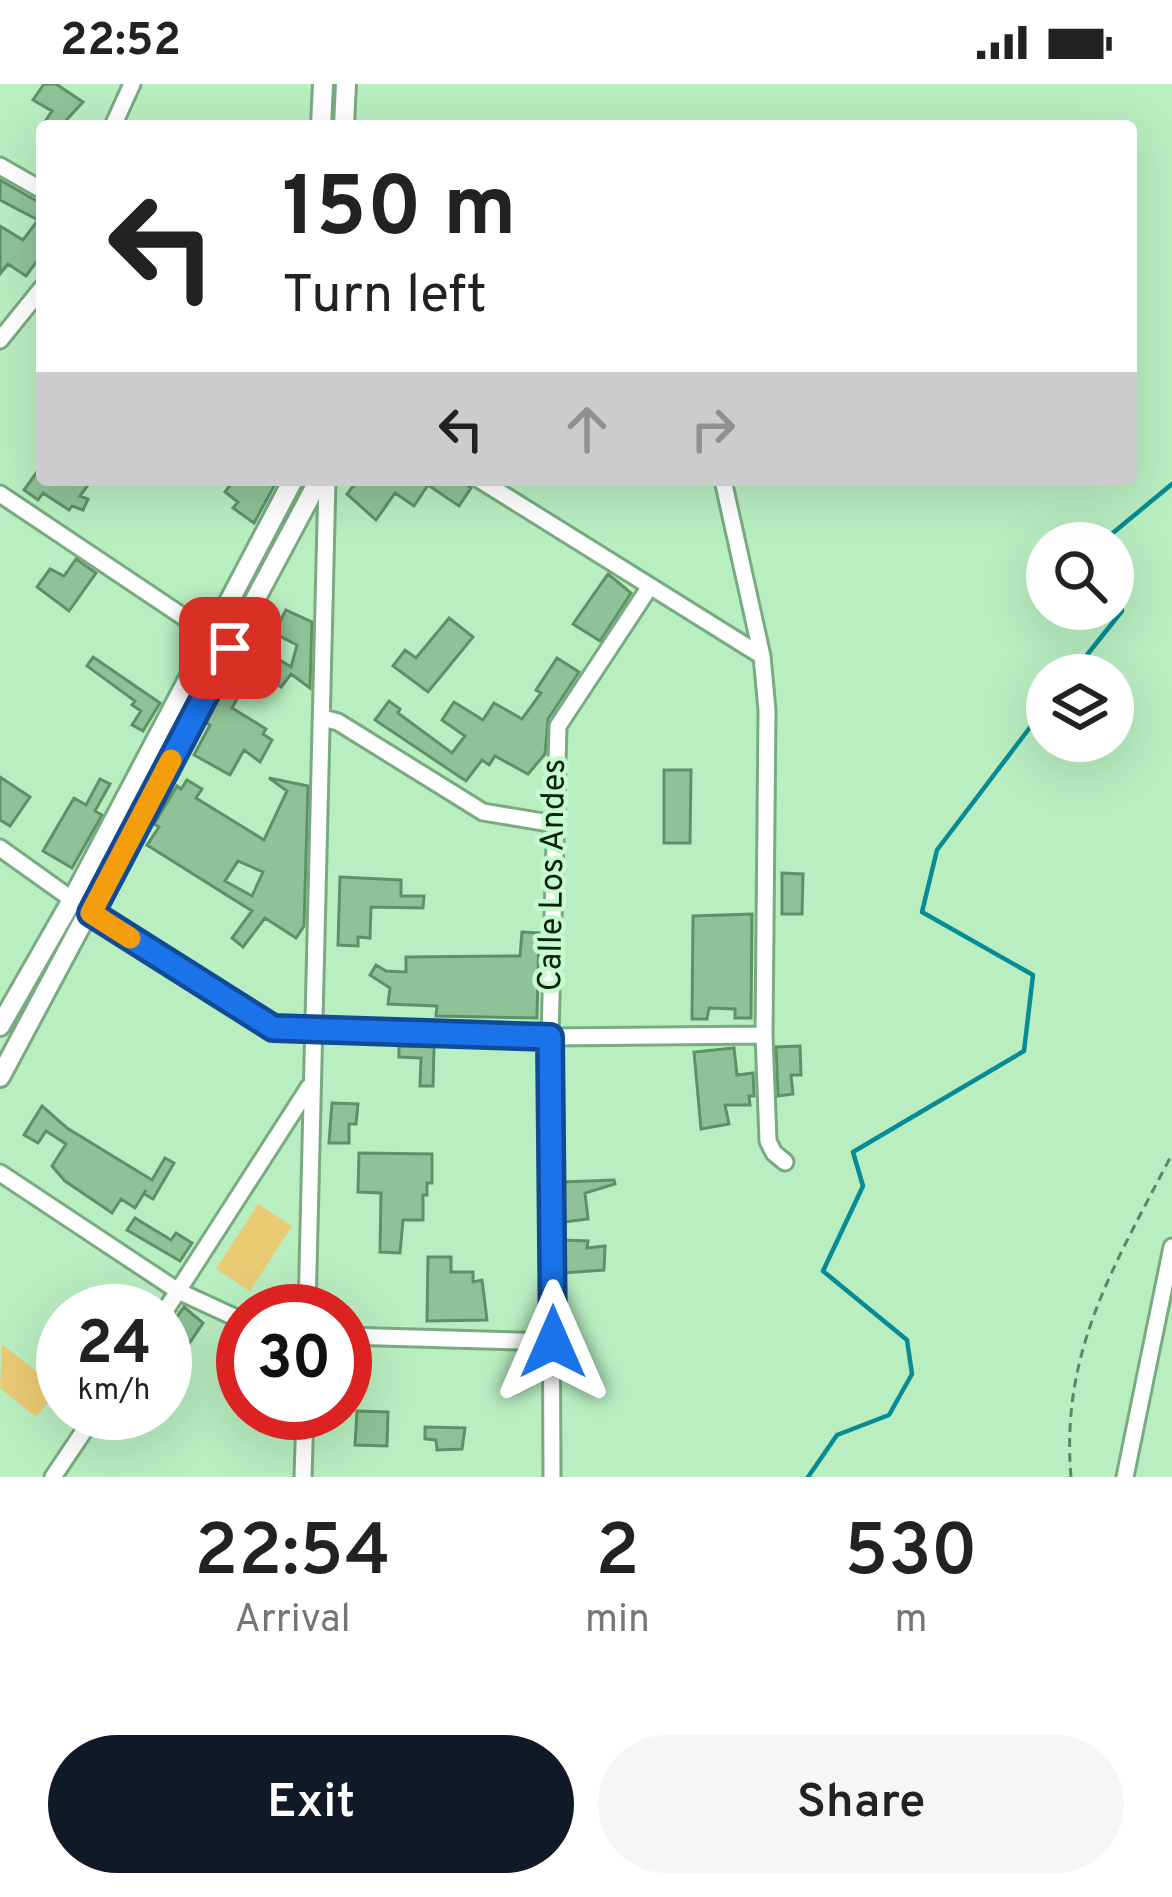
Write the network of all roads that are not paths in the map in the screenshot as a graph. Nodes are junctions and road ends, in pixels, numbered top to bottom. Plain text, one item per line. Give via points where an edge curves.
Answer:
1 (132, 84) edge
2 (323, 84) edge
3 (346, 84) edge
4 (116, 120) edge
5 (322, 120) edge
6 (344, 120) edge
7 (0, 166) edge
8 (36, 187) edge
9 (36, 295) edge
10 (0, 340) edge
11 (289, 486) edge
12 (320, 486) edge
13 (323, 486) edge
14 (489, 486) edge
15 (724, 486) edge
16 (0, 494) edge
17 (649, 588) junction
18 (212, 634) junction
19 (230, 648) junction
20 (762, 656) junction
21 (323, 718) junction
22 (555, 824) junction
23 (0, 848) edge
24 (73, 900) junction
25 (91, 913) junction
26 (0, 1026) edge
27 (314, 1031) junction
28 (764, 1035) junction
29 (550, 1037) junction
30 (0, 1077) edge
31 (311, 1084) junction
32 (785, 1162) dead end
33 (0, 1174) edge
34 (1172, 1247) edge
35 (167, 1284) edge
36 (182, 1284) edge
37 (307, 1284) edge
38 (372, 1337) edge
39 (553, 1342) junction
40 (78, 1440) edge
41 (304, 1440) edge
42 (53, 1477) edge
43 (303, 1477) edge
44 (552, 1477) edge
45 (1125, 1477) edge

1 - 4 street
2 - 5 street
3 - 6 street
7 - 8 street
9 - 10 street
11 - 18 street
12 - 19 street
13 - 21 street
14 - 17 street
15 - 20 street
16 - 18 street
17 - 20 street
17 - 22 street, Calle Los Andes via 558,726
18 - 19 street
18 - 24 street
19 - 25 street
20 - 28 street
21 - 22 street via 484,812
21 - 27 street
22 - 29 street, Calle Los Andes
23 - 24 street
24 - 25 street
24 - 26 street
25 - 27 street via 273,1028
25 - 30 street
27 - 29 street
27 - 31 street
28 - 29 street
28 - 32 street via 767,1141
29 - 39 street, Calle Los Andes
31 - 36 street
31 - 37 street
33 - 35 street
34 - 45 street
38 - 39 street
39 - 44 street, Calle Los Andes
40 - 42 street
41 - 43 street

